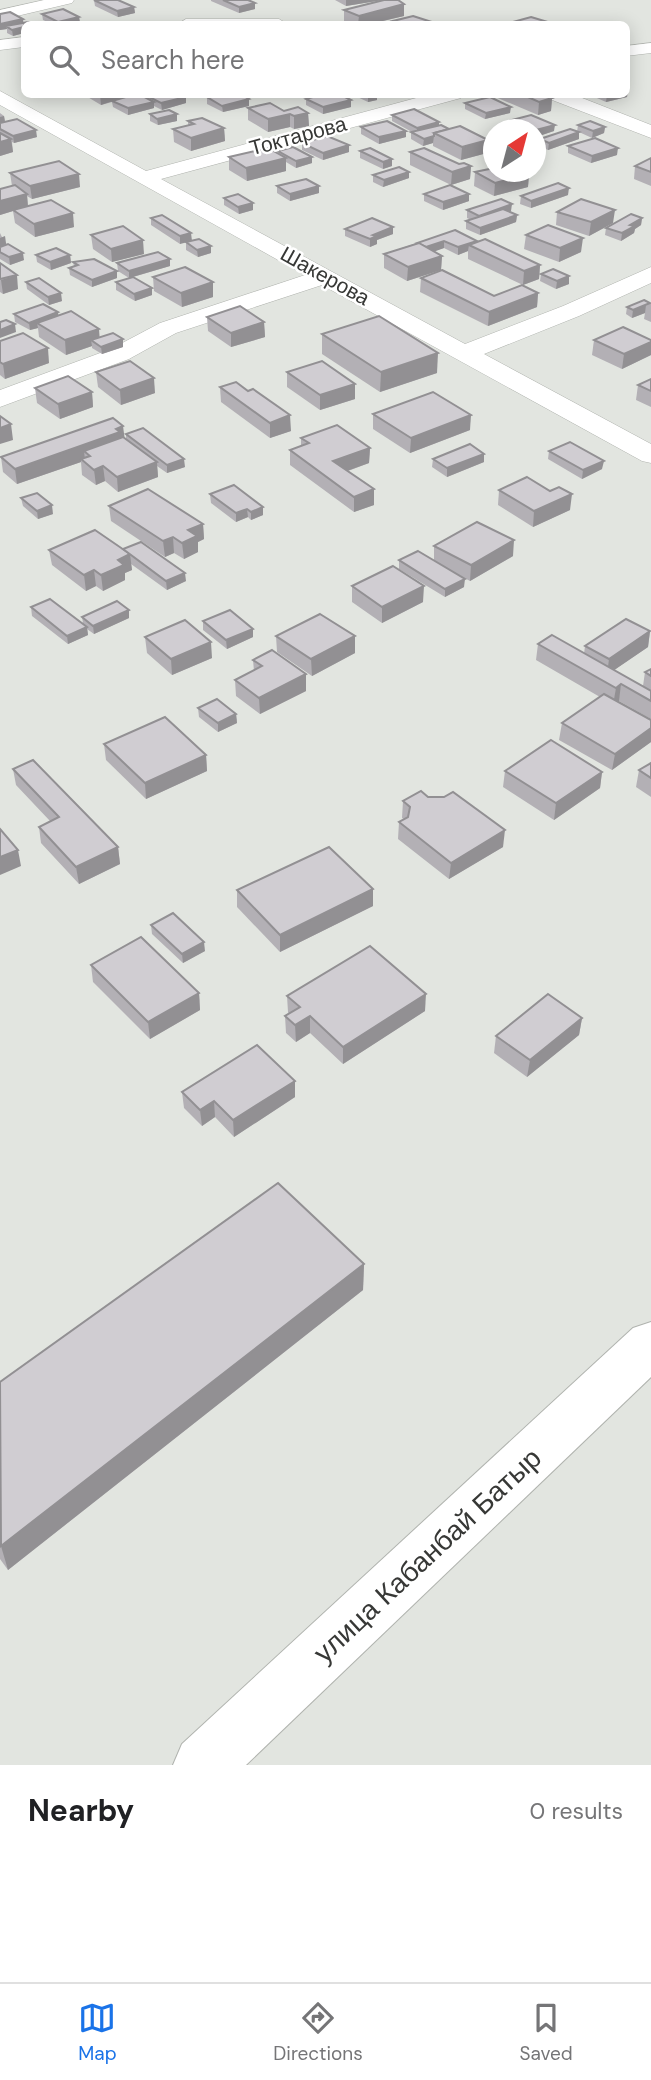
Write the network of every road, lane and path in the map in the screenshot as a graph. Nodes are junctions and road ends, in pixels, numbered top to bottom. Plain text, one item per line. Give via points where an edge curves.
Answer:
1 (66, 0) edge
2 (10, 9) edge
3 (21, 42) edge
4 (0, 45) edge
5 (651, 48) edge
6 (630, 51) edge
7 (0, 97) edge
8 (439, 98) edge
9 (564, 98) edge
10 (651, 132) edge
11 (143, 178) junction
12 (651, 274) edge
13 (326, 276) junction
14 (464, 353) junction
15 (0, 399) edge
16 (651, 455) edge
17 (651, 1343) edge
18 (203, 1765) edge

1 - 2 street
3 - 4 street
5 - 6 street
7 - 11 street, Шакерова
8 - 11 street, Токтарова
9 - 10 street
11 - 13 street, Шакерова
12 - 14 street
13 - 14 street, Шакерова
13 - 15 street via 168,328 120,354
14 - 16 street, Шакерова
17 - 18 main road, улица Кабанбай Батыр

